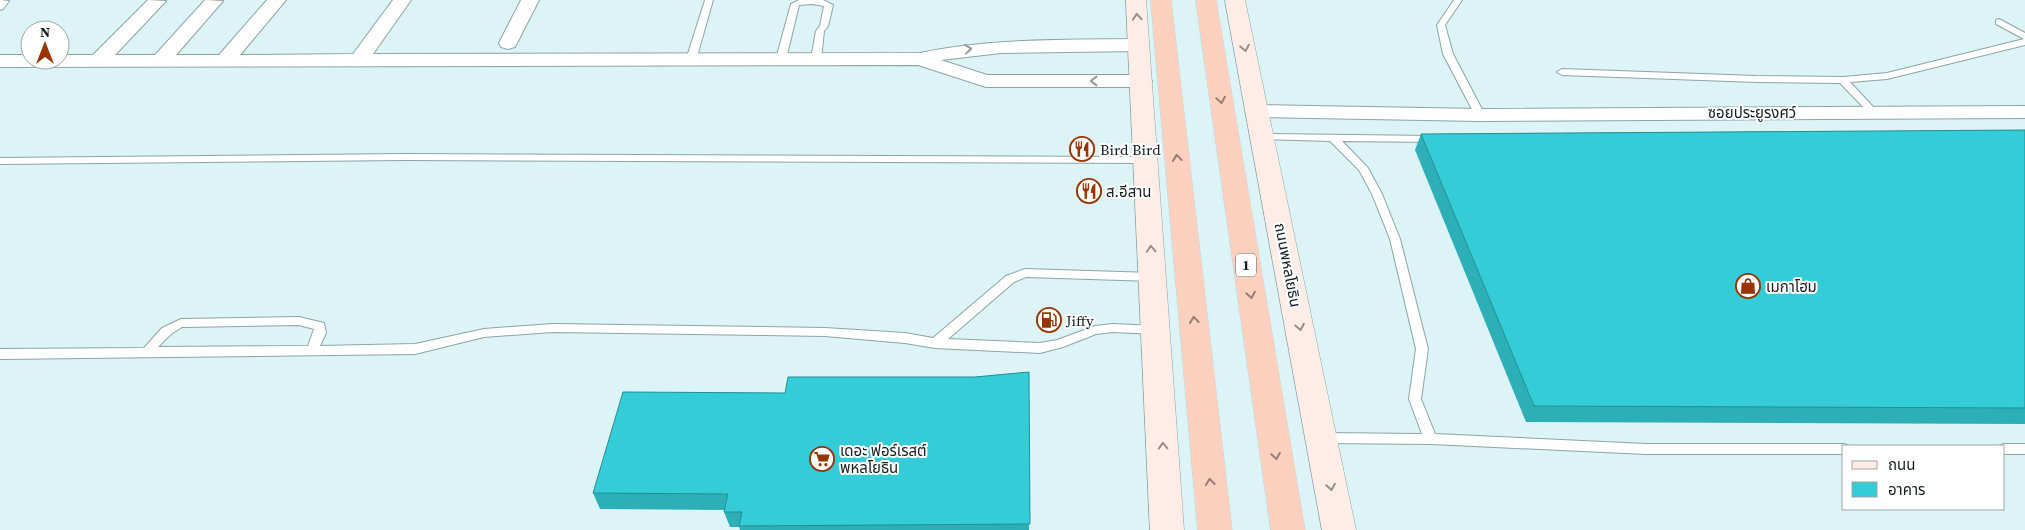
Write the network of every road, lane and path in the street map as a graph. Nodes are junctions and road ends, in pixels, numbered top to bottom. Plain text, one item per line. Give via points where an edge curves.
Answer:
1 (0, 0) edge
2 (277, 0) edge
3 (402, 0) edge
4 (530, 0) edge
5 (709, 0) edge
6 (1136, 0) edge
7 (1161, 0) edge
8 (1206, 0) edge
9 (1236, 0) edge
10 (1458, 0) edge
11 (157, 1) edge
12 (214, 1) edge
13 (0, 7) edge
14 (2000, 22) dead end
15 (2025, 37) edge
16 (2025, 42) edge
17 (508, 43) dead end
18 (1139, 45) junction
19 (781, 59) junction
20 (816, 59) junction
21 (920, 59) junction
22 (161, 60) junction
23 (225, 60) junction
24 (359, 60) junction
25 (692, 60) junction
26 (0, 61) edge
27 (98, 61) junction
28 (1562, 72) dead end
29 (1843, 80) junction
30 (1142, 81) junction
31 (1873, 112) junction
32 (2025, 112) edge
33 (1480, 114) junction
34 (1260, 124) junction
35 (1334, 139) junction
36 (1442, 139) edge
37 (1146, 160) junction
38 (0, 161) edge
39 (1153, 277) junction
40 (1158, 330) junction
41 (935, 343) junction
42 (312, 350) junction
43 (148, 351) junction
44 (0, 354) edge
45 (1322, 438) junction
46 (1431, 439) junction
47 (2005, 449) edge
48 (2025, 449) edge
49 (1842, 450) edge
50 (1167, 530) edge
51 (1215, 530) edge
52 (1288, 530) edge
53 (1339, 530) edge

1 - 13 lane via 4,1
2 - 23 street
3 - 24 street
4 - 17 street
5 - 25 lane
18 -> 6 main road
51 -> 7 highway
8 -> 52 highway, 1
9 -> 34 main road, ถนนพหลโยธิน
10 - 33 lane via 1441,25 1448,54
11 - 27 street
12 - 22 street
14 - 15 lane
16 - 29 lane via 1896,74
21 -> 18 street via 988,47
18 - 30 main road
19 - 20 street
19 - 20 lane via 795,4 801,1 829,5
19 - 25 street
20 - 21 street
30 -> 21 street via 986,81
22 - 23 street
22 - 27 street
23 - 24 street
24 - 25 street
26 - 27 street
28 - 29 lane
29 - 31 lane
30 - 37 main road
31 - 32 street, ซอยประยูรงศว์
31 - 33 street, ซอยประยูรงศว์
33 - 34 street, ซอยประยูรงศว์
34 - 35 lane
34 -> 45 main road, ถนนพหลโยธิน
35 - 36 lane
35 - 46 lane via 1363,168 1395,239 1422,349 1415,399
37 - 38 lane via 404,157
39 -> 37 main road
39 - 40 main road
39 - 41 lane via 1025,273 1010,279
40 - 41 lane via 1095,330 1040,348
50 -> 40 main road
41 - 42 lane via 825,332 553,328 484,333 415,349
42 - 43 lane
42 - 43 lane via 320,326 299,321 181,324 171,327
43 - 44 lane
45 - 46 lane
45 -> 53 main road, ถนนพหลโยธิน
46 - 49 lane via 1646,449
47 - 48 lane

